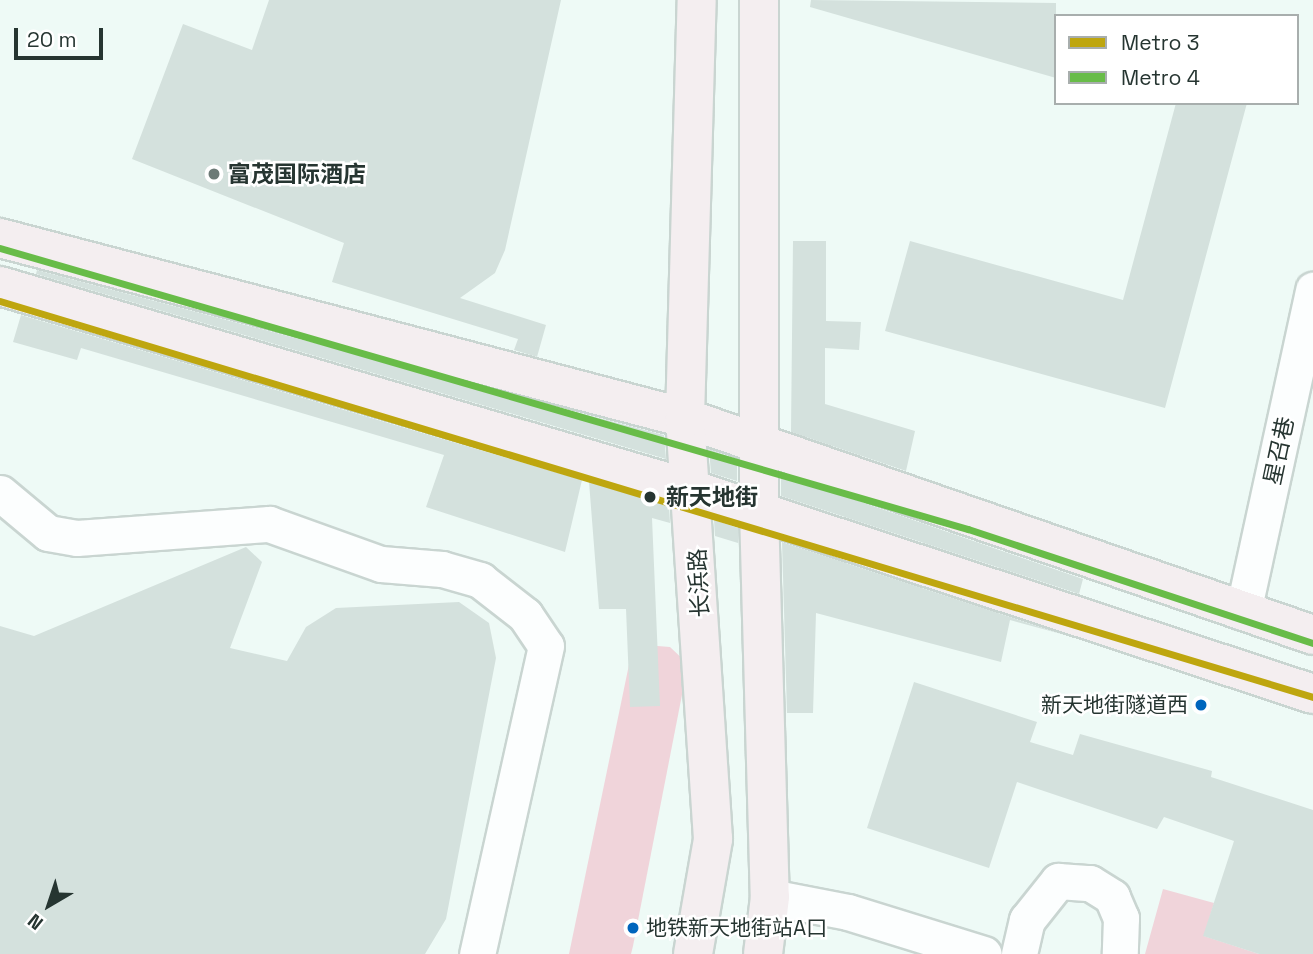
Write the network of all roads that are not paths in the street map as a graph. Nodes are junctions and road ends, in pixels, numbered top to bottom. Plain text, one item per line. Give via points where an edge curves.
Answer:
1 (697, 0) edge
2 (759, 0) edge
3 (0, 238) edge
4 (0, 286) edge
5 (1313, 290) edge
6 (685, 418) junction
7 (764, 447) junction
8 (694, 490) junction
9 (0, 493) edge
10 (759, 511) junction
11 (1243, 612) junction
12 (1313, 635) edge
13 (1313, 694) edge
14 (770, 897) junction
15 (477, 954) edge
16 (693, 954) edge
17 (762, 954) edge
18 (984, 954) edge
19 (1019, 954) edge
20 (1120, 954) edge

1 - 6 main road, 长浜路
2 - 7 main road
3 - 6 main road
4 - 8 main road
5 - 11 street, 星召巷
6 - 7 main road
6 - 8 main road, 长浜路
7 - 10 main road
7 - 11 main road
8 - 10 main road
8 - 16 main road, 长浜路 via 713,839
9 - 15 street via 48,533 77,538 269,524 381,564 442,569 480,580 525,615 546,646
10 - 13 main road
10 - 14 main road
11 - 12 main road
14 - 17 main road
14 - 18 street via 848,912
19 - 20 street via 1027,920 1058,881 1090,883 1112,897 1121,918

